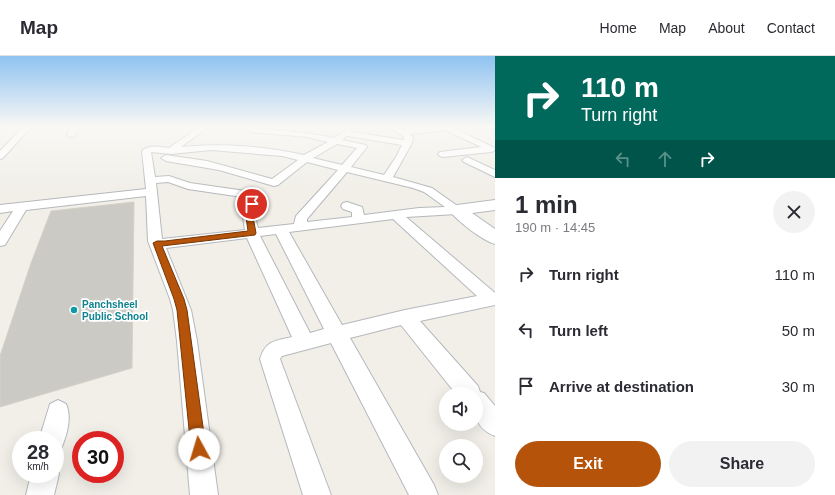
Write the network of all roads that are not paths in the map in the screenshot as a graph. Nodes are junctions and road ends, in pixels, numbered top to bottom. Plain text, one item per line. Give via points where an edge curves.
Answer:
1 (8, 147) edge
2 (175, 147) edge
3 (325, 147) edge
4 (362, 147) edge
5 (405, 147) edge
6 (493, 149) edge
7 (171, 150) junction
8 (443, 154) dead end
9 (0, 156) edge
10 (147, 156) junction
11 (306, 158) junction
12 (484, 158) dead end
13 (467, 160) dead end
14 (495, 163) edge
15 (346, 168) junction
16 (495, 174) edge
17 (387, 178) junction
18 (151, 186) junction
19 (495, 204) edge
20 (22, 206) junction
21 (347, 206) dead end
22 (0, 209) edge
23 (458, 210) junction
24 (396, 215) junction
25 (358, 219) junction
26 (301, 227) junction
27 (280, 229) junction
28 (252, 233) junction
29 (495, 238) edge
30 (0, 242) edge
31 (157, 243) junction
32 (494, 299) edge
33 (405, 317) junction
34 (337, 335) junction
35 (305, 343) junction
36 (464, 387) edge
37 (483, 409) edge
38 (58, 412) dead end
39 (495, 424) edge
40 (54, 431) edge
41 (43, 483) edge
42 (40, 495) edge
43 (204, 495) edge
44 (317, 495) edge
45 (424, 495) edge

1 - 9 street
2 - 7 street
3 - 11 street
4 - 15 street
5 - 17 street
6 - 8 street
7 - 10 street via 148,150
7 - 11 street via 232,148
10 - 11 street via 200,161 274,183
10 - 18 street
11 - 15 street
12 - 14 street
13 - 16 street
15 - 17 street
15 - 26 street via 301,219
17 - 23 street via 424,188
18 - 20 street
18 - 28 street via 169,179 188,186 255,195 250,211
18 - 31 street
19 - 23 street
20 - 22 street
20 - 30 street
21 - 25 street via 358,210
23 - 24 street
23 - 29 street
24 - 25 street
24 - 32 street
25 - 26 street
26 - 27 street
27 - 28 street
27 - 34 street
28 - 31 street
28 - 35 street
31 - 43 street via 182,310
32 - 33 street
33 - 34 street
33 - 36 street
34 - 35 street
34 - 45 street
35 - 44 street via 276,350 272,352 270,359
37 - 39 street
38 - 40 street
41 - 42 street

